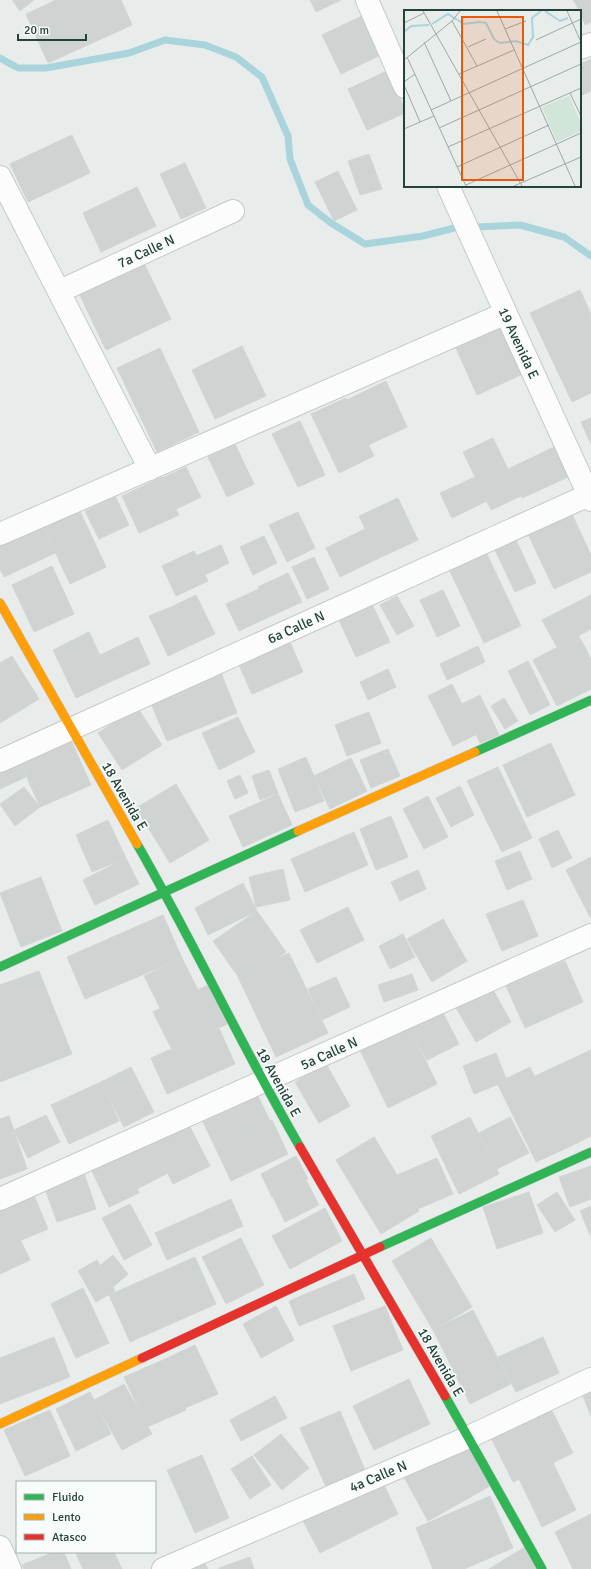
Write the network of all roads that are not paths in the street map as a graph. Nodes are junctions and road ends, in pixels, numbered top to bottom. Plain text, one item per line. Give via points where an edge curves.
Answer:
1 (368, 0) edge
2 (591, 44) edge
3 (581, 48) edge
4 (404, 85) edge
5 (0, 177) edge
6 (448, 187) edge
7 (234, 211) dead end
8 (60, 291) junction
9 (506, 313) junction
10 (150, 469) junction
11 (590, 496) edge
12 (0, 534) edge
13 (0, 603) edge
14 (591, 700) edge
15 (70, 729) junction
16 (0, 761) edge
17 (164, 891) junction
18 (591, 934) edge
19 (0, 967) edge
20 (263, 1083) junction
21 (591, 1152) edge
22 (0, 1199) edge
23 (362, 1255) junction
24 (591, 1379) edge
25 (0, 1424) edge
26 (469, 1436) junction
27 (0, 1547) edge
28 (10, 1569) edge
29 (163, 1569) edge
30 (542, 1569) edge

1 - 4 street
2 - 3 street
5 - 8 street
6 - 9 street, 19 Avenida E
7 - 8 street, 7a Calle N
8 - 10 street
9 - 10 street
9 - 11 street, 19 Avenida E
10 - 12 street
11 - 15 street, 6a Calle N
13 - 15 street, 18 Avenida E
14 - 17 street
15 - 16 street, 6a Calle N
15 - 17 street, 18 Avenida E
17 - 19 street
17 - 20 street, 18 Avenida E
18 - 20 street, 5a Calle N
20 - 22 street, 5a Calle N
20 - 23 street, 18 Avenida E
21 - 23 street
23 - 25 street
23 - 26 street, 18 Avenida E
24 - 26 street, 4a Calle N
26 - 29 street, 4a Calle N
26 - 30 street, 18 Avenida E
27 - 28 street

